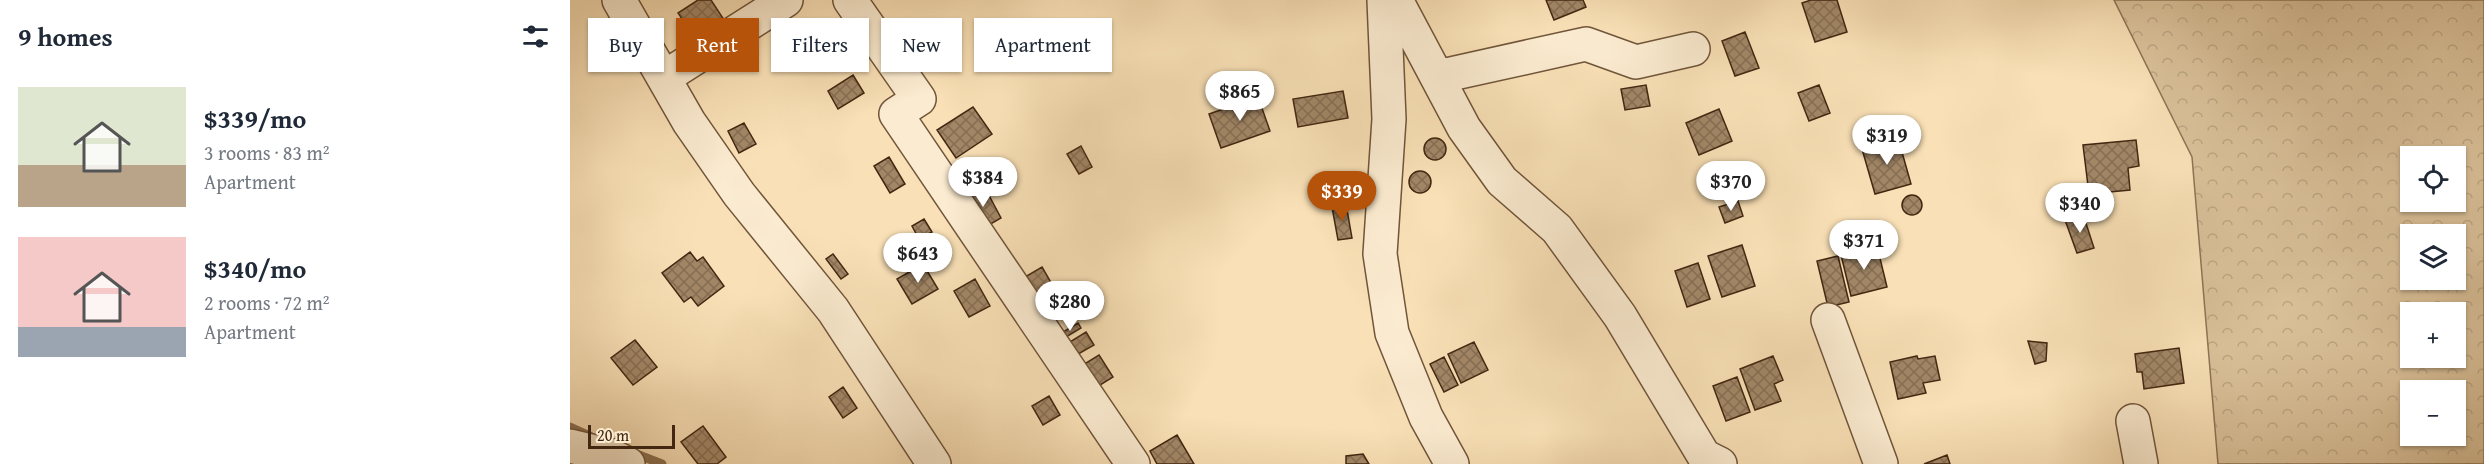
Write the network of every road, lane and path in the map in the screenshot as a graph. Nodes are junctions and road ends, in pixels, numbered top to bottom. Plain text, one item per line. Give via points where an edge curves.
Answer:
1 (619, 0) edge
2 (786, 0) edge
3 (850, 0) edge
4 (1384, 0) edge
5 (1396, 0) edge
6 (1693, 49) dead end
7 (665, 77) junction
8 (1437, 77) junction
9 (1828, 320) dead end
10 (2133, 421) dead end
11 (570, 446) edge
12 (628, 464) edge
13 (934, 464) edge
14 (1133, 464) edge
15 (1452, 464) edge
16 (1719, 464) edge
17 (1881, 464) edge
18 (2141, 464) edge

1 - 7 street
2 - 7 street
3 - 14 street via 919,99 896,114
4 - 15 street via 1389,119 1380,254 1392,333 1426,417
5 - 8 street
6 - 8 street via 1636,62 1586,44
7 - 13 street via 701,140 739,194 833,310
8 - 16 street via 1464,128 1502,180 1557,229 1620,316 1704,456
9 - 17 street
10 - 18 street
11 - 12 street

